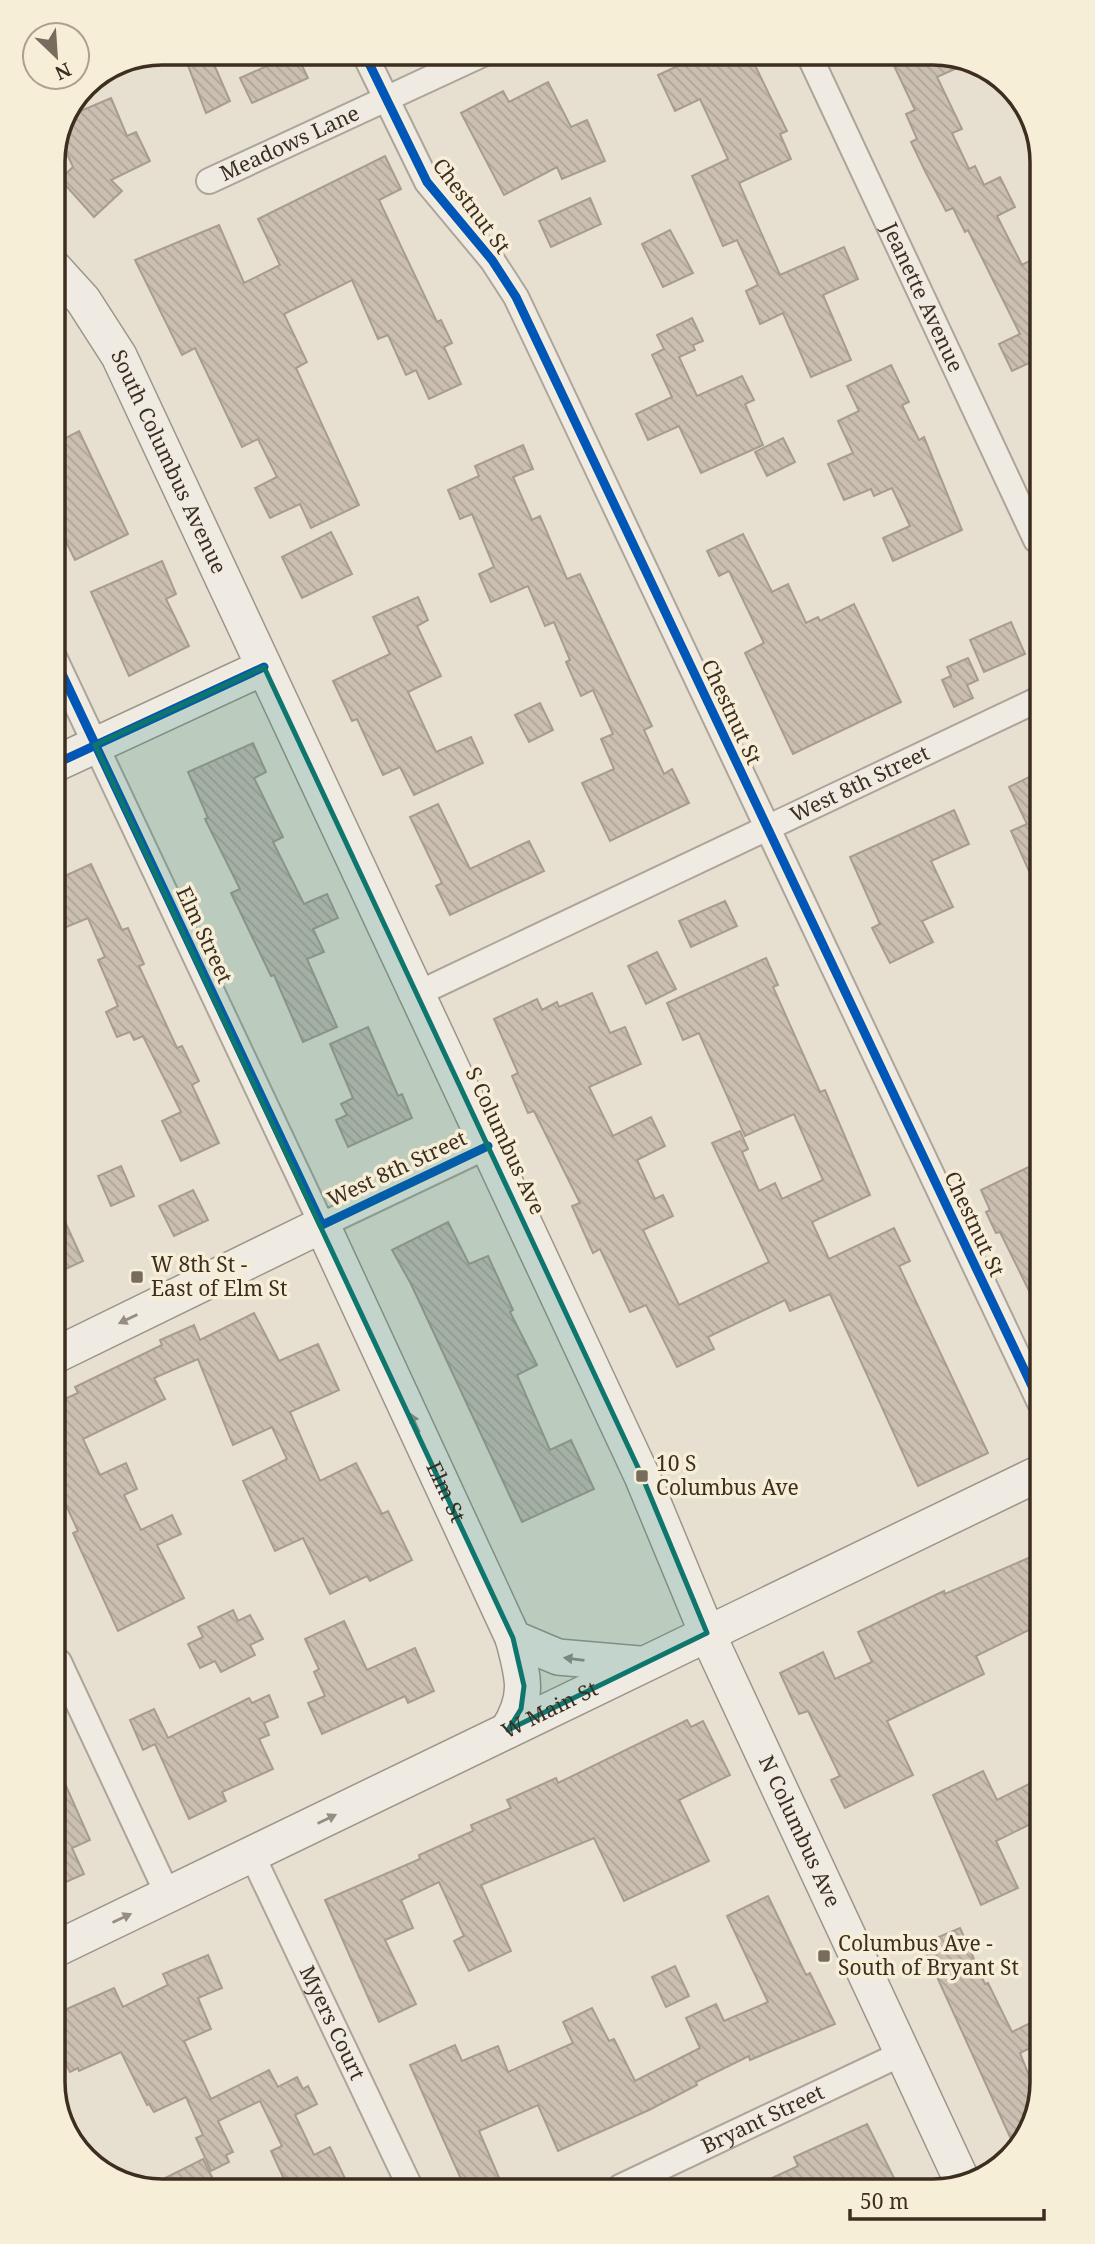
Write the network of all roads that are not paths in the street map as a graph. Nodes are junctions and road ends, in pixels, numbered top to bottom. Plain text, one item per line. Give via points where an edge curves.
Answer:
1 (370, 65) edge
2 (460, 65) edge
3 (814, 65) edge
4 (386, 100) junction
5 (209, 181) dead end
6 (65, 280) edge
7 (1030, 527) edge
8 (264, 667) junction
9 (65, 680) edge
10 (1030, 703) edge
11 (95, 745) junction
12 (65, 759) edge
13 (765, 828) junction
14 (417, 994) junction
15 (488, 1146) junction
16 (322, 1225) junction
17 (65, 1350) edge
18 (1030, 1383) edge
19 (1030, 1478) edge
20 (707, 1633) junction
21 (513, 1638) junction
22 (642, 1664) junction
23 (65, 1675) edge
24 (508, 1730) junction
25 (252, 1855) junction
26 (168, 1895) junction
27 (65, 1945) edge
28 (903, 2053) junction
29 (959, 2175) edge
30 (406, 2179) edge
31 (637, 2179) edge

1 - 4 street, Chestnut St
2 - 4 street, Meadows Lane
3 - 7 street, Jeanette Avenue
4 - 5 street, Meadows Lane
4 - 13 street, Chestnut St via 427,182 492,260 516,297
6 - 8 main road, South Columbus Avenue via 119,356
8 - 11 main road
8 - 14 main road, S Columbus Ave
9 - 11 street, Elm Street
10 - 13 street, West 8th Street
11 - 12 main road
11 - 16 street, Elm Street
13 - 14 street, West 8th Street
13 - 18 street, Chestnut St
14 - 15 main road, S Columbus Ave
15 - 16 street, West 8th Street
15 - 20 main road, S Columbus Ave via 642,1476
16 -> 17 main road, West 8th Street
21 -> 16 main road, Elm St
19 - 20 main road, W Main St
20 - 22 main road, W Main St
20 - 28 main road, N Columbus Ave
22 -> 21 main road via 558,1657
21 - 24 main road, Elm St via 524,1686 521,1709
22 - 24 main road, W Main St
23 - 26 street
25 -> 24 main road, W Main St
25 - 26 main road, W Main St
25 - 30 street, Myers Court
27 -> 26 main road, W Main St
28 - 29 main road, N Columbus Ave
28 - 31 street, Bryant Street

